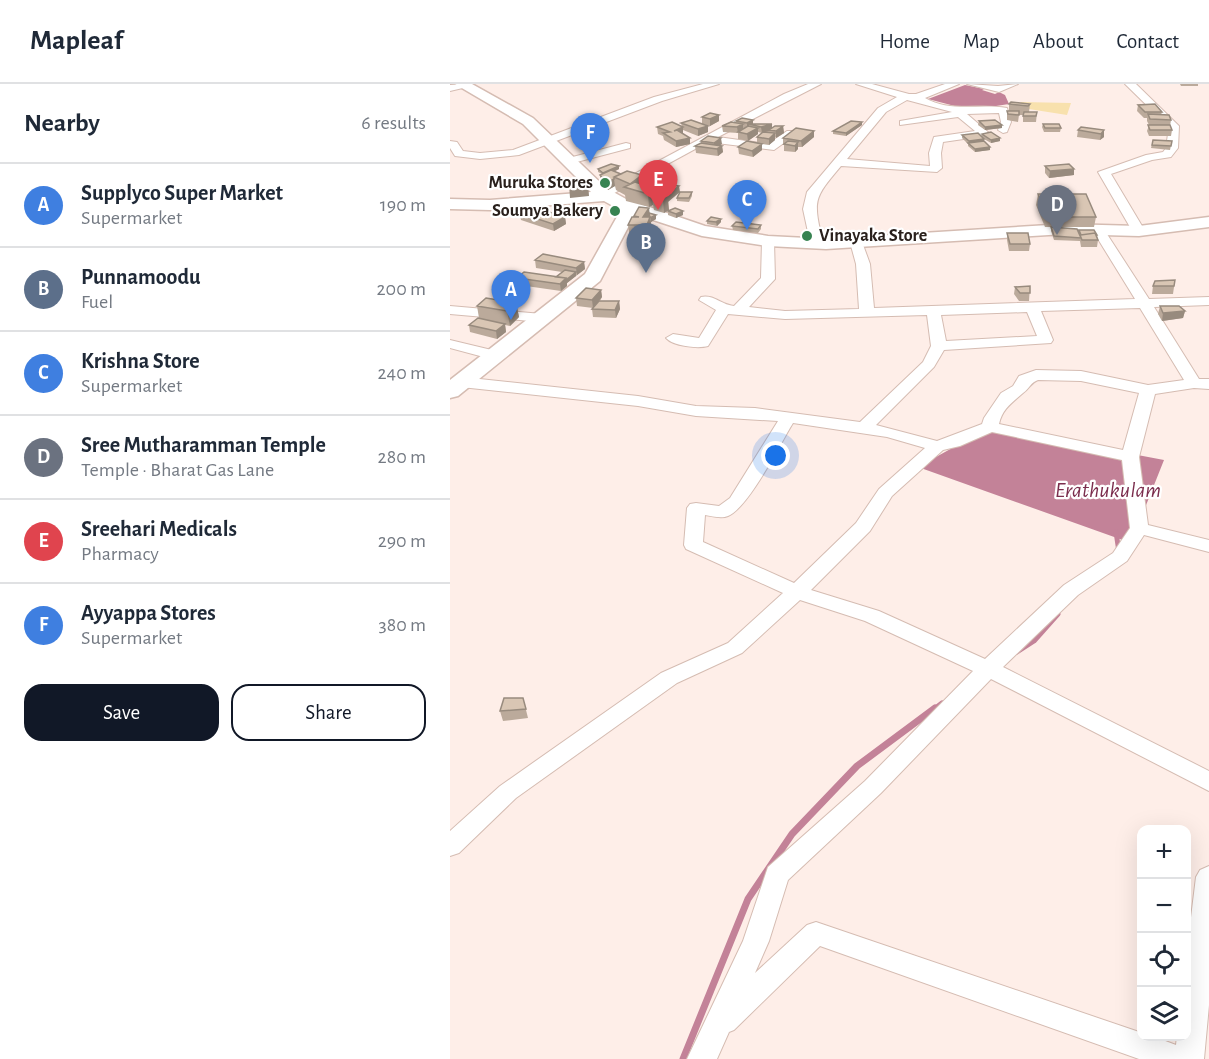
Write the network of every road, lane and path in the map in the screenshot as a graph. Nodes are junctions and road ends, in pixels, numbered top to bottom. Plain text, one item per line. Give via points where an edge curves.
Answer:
1 (714, 84) edge
2 (816, 84) edge
3 (861, 84) edge
4 (954, 84) edge
5 (972, 84) edge
6 (1013, 84) edge
7 (1130, 84) edge
8 (459, 86) edge
9 (788, 96) junction
10 (917, 97) junction
11 (902, 98) junction
12 (806, 100) dead end
13 (959, 112) junction
14 (903, 123) dead end
15 (1003, 130) edge
16 (791, 133) edge
17 (707, 139) junction
18 (549, 141) junction
19 (450, 144) edge
20 (626, 146) dead end
21 (568, 161) junction
22 (839, 162) junction
23 (610, 198) junction
24 (450, 204) edge
25 (1209, 222) edge
26 (1099, 231) junction
27 (1139, 231) junction
28 (768, 241) junction
29 (856, 242) junction
30 (816, 243) junction
31 (706, 300) dead end
32 (1209, 301) edge
33 (1145, 304) junction
34 (1032, 308) junction
35 (450, 310) edge
36 (731, 310) junction
37 (933, 311) junction
38 (867, 314) junction
39 (542, 318) junction
40 (673, 338) dead end
41 (450, 344) edge
42 (939, 346) junction
43 (495, 355) junction
44 (1201, 383) edge
45 (456, 386) edge
46 (1148, 390) junction
47 (788, 418) junction
48 (990, 427) junction
49 (863, 429) junction
50 (937, 446) junction
51 (1130, 457) junction
52 (1139, 528) junction
53 (1209, 546) edge
54 (797, 592) junction
55 (988, 669) junction
56 (1209, 782) edge
57 (450, 846) edge
58 (1209, 877) edge
59 (718, 1027) junction
60 (702, 1059) edge
61 (1179, 1059) edge
62 (1189, 1059) edge

1 - 18 street via 639,103
2 - 9 street
3 - 11 street
4 - 10 street
5 - 6 street via 999,89
7 - 27 street via 1174,126 1173,148 1167,155 1104,172
8 - 18 main road via 528,121
9 - 12 street
9 - 17 street
10 - 11 street
10 - 13 street
11 - 22 street via 882,110
13 - 14 street
13 - 15 street via 999,112 1006,122
13 - 22 street via 984,134 938,139 933,170
16 - 17 street via 770,148
17 - 23 street
18 - 19 street via 515,153 480,156 459,154
18 - 21 main road
20 - 21 street
21 - 23 main road
22 - 30 street via 813,192 809,209
23 - 24 main road
23 - 28 main road via 702,231
23 - 39 main road via 627,215 593,277
25 - 27 main road
26 - 27 main road
26 - 29 main road via 1065,229
26 - 33 street
28 - 30 main road
28 - 36 street via 768,279
29 - 30 main road
29 - 38 street via 863,264
31 - 36 street
32 - 33 street
33 - 34 street
33 - 44 street
34 - 37 street
34 - 42 street via 1046,340
35 - 39 street
36 - 38 street via 785,315
36 - 40 street via 715,321 714,330 703,342
37 - 38 street
37 - 42 street
39 - 43 main road
41 - 43 street
42 - 49 street via 921,374
43 - 45 main road
44 - 46 street
45 - 47 street
46 - 48 street via 1081,376 1036,375 1025,379 1019,389 1007,396
46 - 51 street
47 - 49 street
47 - 54 street via 737,501 723,512 696,508 693,544
48 - 50 street
48 - 51 street
49 - 50 street
50 - 54 street via 885,493 863,528
51 - 52 street
52 - 53 street
52 - 55 street via 1120,558 1071,590
54 - 55 street via 872,616
54 - 57 street via 735,648 669,678 508,792
55 - 56 street
55 - 59 street via 873,787 777,874 756,941
58 - 62 street
59 - 60 street
59 - 61 street via 816,933

